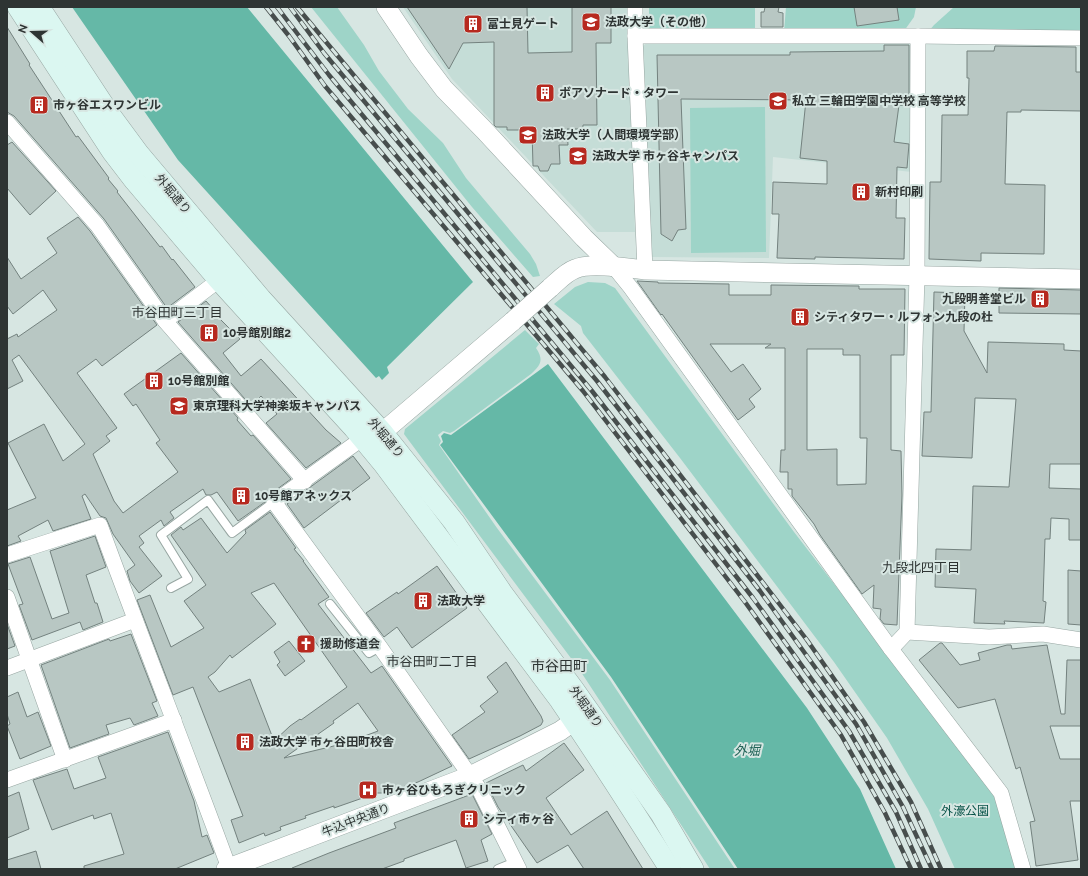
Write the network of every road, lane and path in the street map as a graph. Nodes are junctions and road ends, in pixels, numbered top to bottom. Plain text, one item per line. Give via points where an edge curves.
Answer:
1 (18, 7) edge
2 (39, 7) edge
3 (386, 7) edge
4 (635, 7) edge
5 (635, 36) junction
6 (918, 36) junction
7 (1081, 38) edge
8 (7, 122) edge
9 (614, 267) junction
10 (645, 270) junction
11 (917, 275) junction
12 (1081, 279) edge
13 (219, 280) junction
14 (165, 321) junction
15 (371, 438) junction
16 (305, 481) junction
17 (274, 502) junction
18 (7, 555) edge
19 (171, 588) dead end
20 (7, 597) edge
21 (330, 604) dead end
22 (135, 620) junction
23 (907, 632) junction
24 (1081, 640) edge
25 (380, 647) junction
26 (891, 649) junction
27 (29, 660) junction
28 (7, 668) edge
29 (582, 716) junction
30 (174, 720) junction
31 (65, 760) junction
32 (470, 776) junction
33 (7, 780) edge
34 (517, 866) edge
35 (227, 869) edge
36 (498, 869) edge
37 (670, 869) edge
38 (693, 869) edge
39 (1023, 869) edge

1 - 13 main road, 外堀通り via 112,151
2 - 15 main road, 外堀通り via 138,153 261,299
3 - 9 street via 444,89
4 - 5 street
5 - 6 street
5 - 10 street
6 - 7 street
6 - 11 street
8 - 14 street via 97,225
9 - 10 street
9 - 15 street, bridge via 575,268
9 - 26 street
10 - 11 street
11 - 12 street
11 - 23 street
13 - 14 street
13 - 15 main road, 外堀通り
14 - 16 street
15 - 16 street
15 - 29 main road, 外堀通り
16 - 17 street
17 - 19 lane via 232,533 208,500 161,535 188,578
17 - 25 street
18 - 22 street via 100,525
20 - 27 street
21 - 25 lane via 369,652
22 - 27 street
22 - 30 street
23 - 24 street via 989,637 1043,634
23 - 26 street
25 - 32 street
26 - 39 street via 1001,793
27 - 28 street
27 - 31 street
29 - 32 street, 牛込中央通り via 560,731
29 - 37 main road, 外堀通り
29 - 38 main road, 外堀通り via 661,814
30 - 31 street
30 - 35 street
31 - 33 street
32 - 34 street
32 - 35 street, 牛込中央通り
34 - 36 lane

